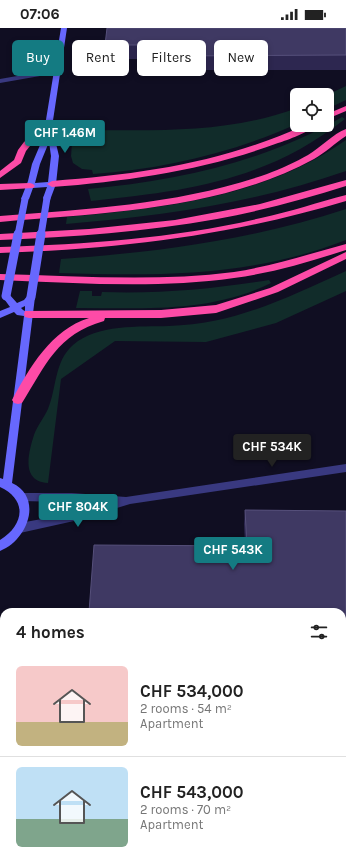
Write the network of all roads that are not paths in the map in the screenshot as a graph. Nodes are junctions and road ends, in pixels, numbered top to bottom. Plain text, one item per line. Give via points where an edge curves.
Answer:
1 (64, 28) edge
2 (62, 40) edge
3 (29, 76) edge
4 (57, 76) edge
5 (0, 81) edge
6 (346, 108) edge
7 (334, 114) edge
8 (49, 125) junction
9 (297, 132) edge
10 (346, 132) edge
11 (0, 175) edge
12 (346, 183) edge
13 (52, 184) junction
14 (30, 186) junction
15 (0, 187) edge
16 (346, 198) edge
17 (0, 219) edge
18 (0, 237) edge
19 (346, 247) edge
20 (0, 250) edge
21 (346, 255) edge
22 (0, 277) edge
23 (6, 296) junction
24 (32, 296) junction
25 (15, 307) junction
26 (0, 309) edge
27 (29, 314) junction
28 (0, 315) edge
29 (115, 315) junction
30 (18, 400) junction
31 (346, 468) edge
32 (3, 483) edge
33 (22, 497) junction
34 (130, 500) junction
35 (20, 528) junction
36 (0, 546) edge

1 - 2 main road
3 - 5 street
4 - 8 main road
6 - 7 highway
8 - 11 highway via 27,144 18,160
8 - 13 main road via 55,156
8 - 14 main road
9 - 13 highway via 251,150 176,170 103,181
10 - 17 highway via 295,165 258,180 217,192 159,203
12 - 18 highway via 265,207 191,221 114,231
13 - 14 main road
13 - 24 main road, bridge via 47,198
14 - 15 highway
14 - 23 main road, bridge via 25,199
16 - 20 highway via 289,215 188,236 76,247
19 - 22 highway via 275,268 188,279 136,281
21 - 29 highway via 274,290 216,309
23 - 25 main road
23 - 26 main road
24 - 25 main road via 27,302
24 - 27 main road
25 - 27 main road via 20,313
25 - 28 main road
27 - 29 highway
27 - 30 main road
29 - 30 highway via 82,324 68,332 49,353
30 - 32 main road
31 - 34 street
32 - 33 main road
33 - 34 street
33 - 35 main road via 25,515
34 - 35 street via 74,517
35 - 36 main road

